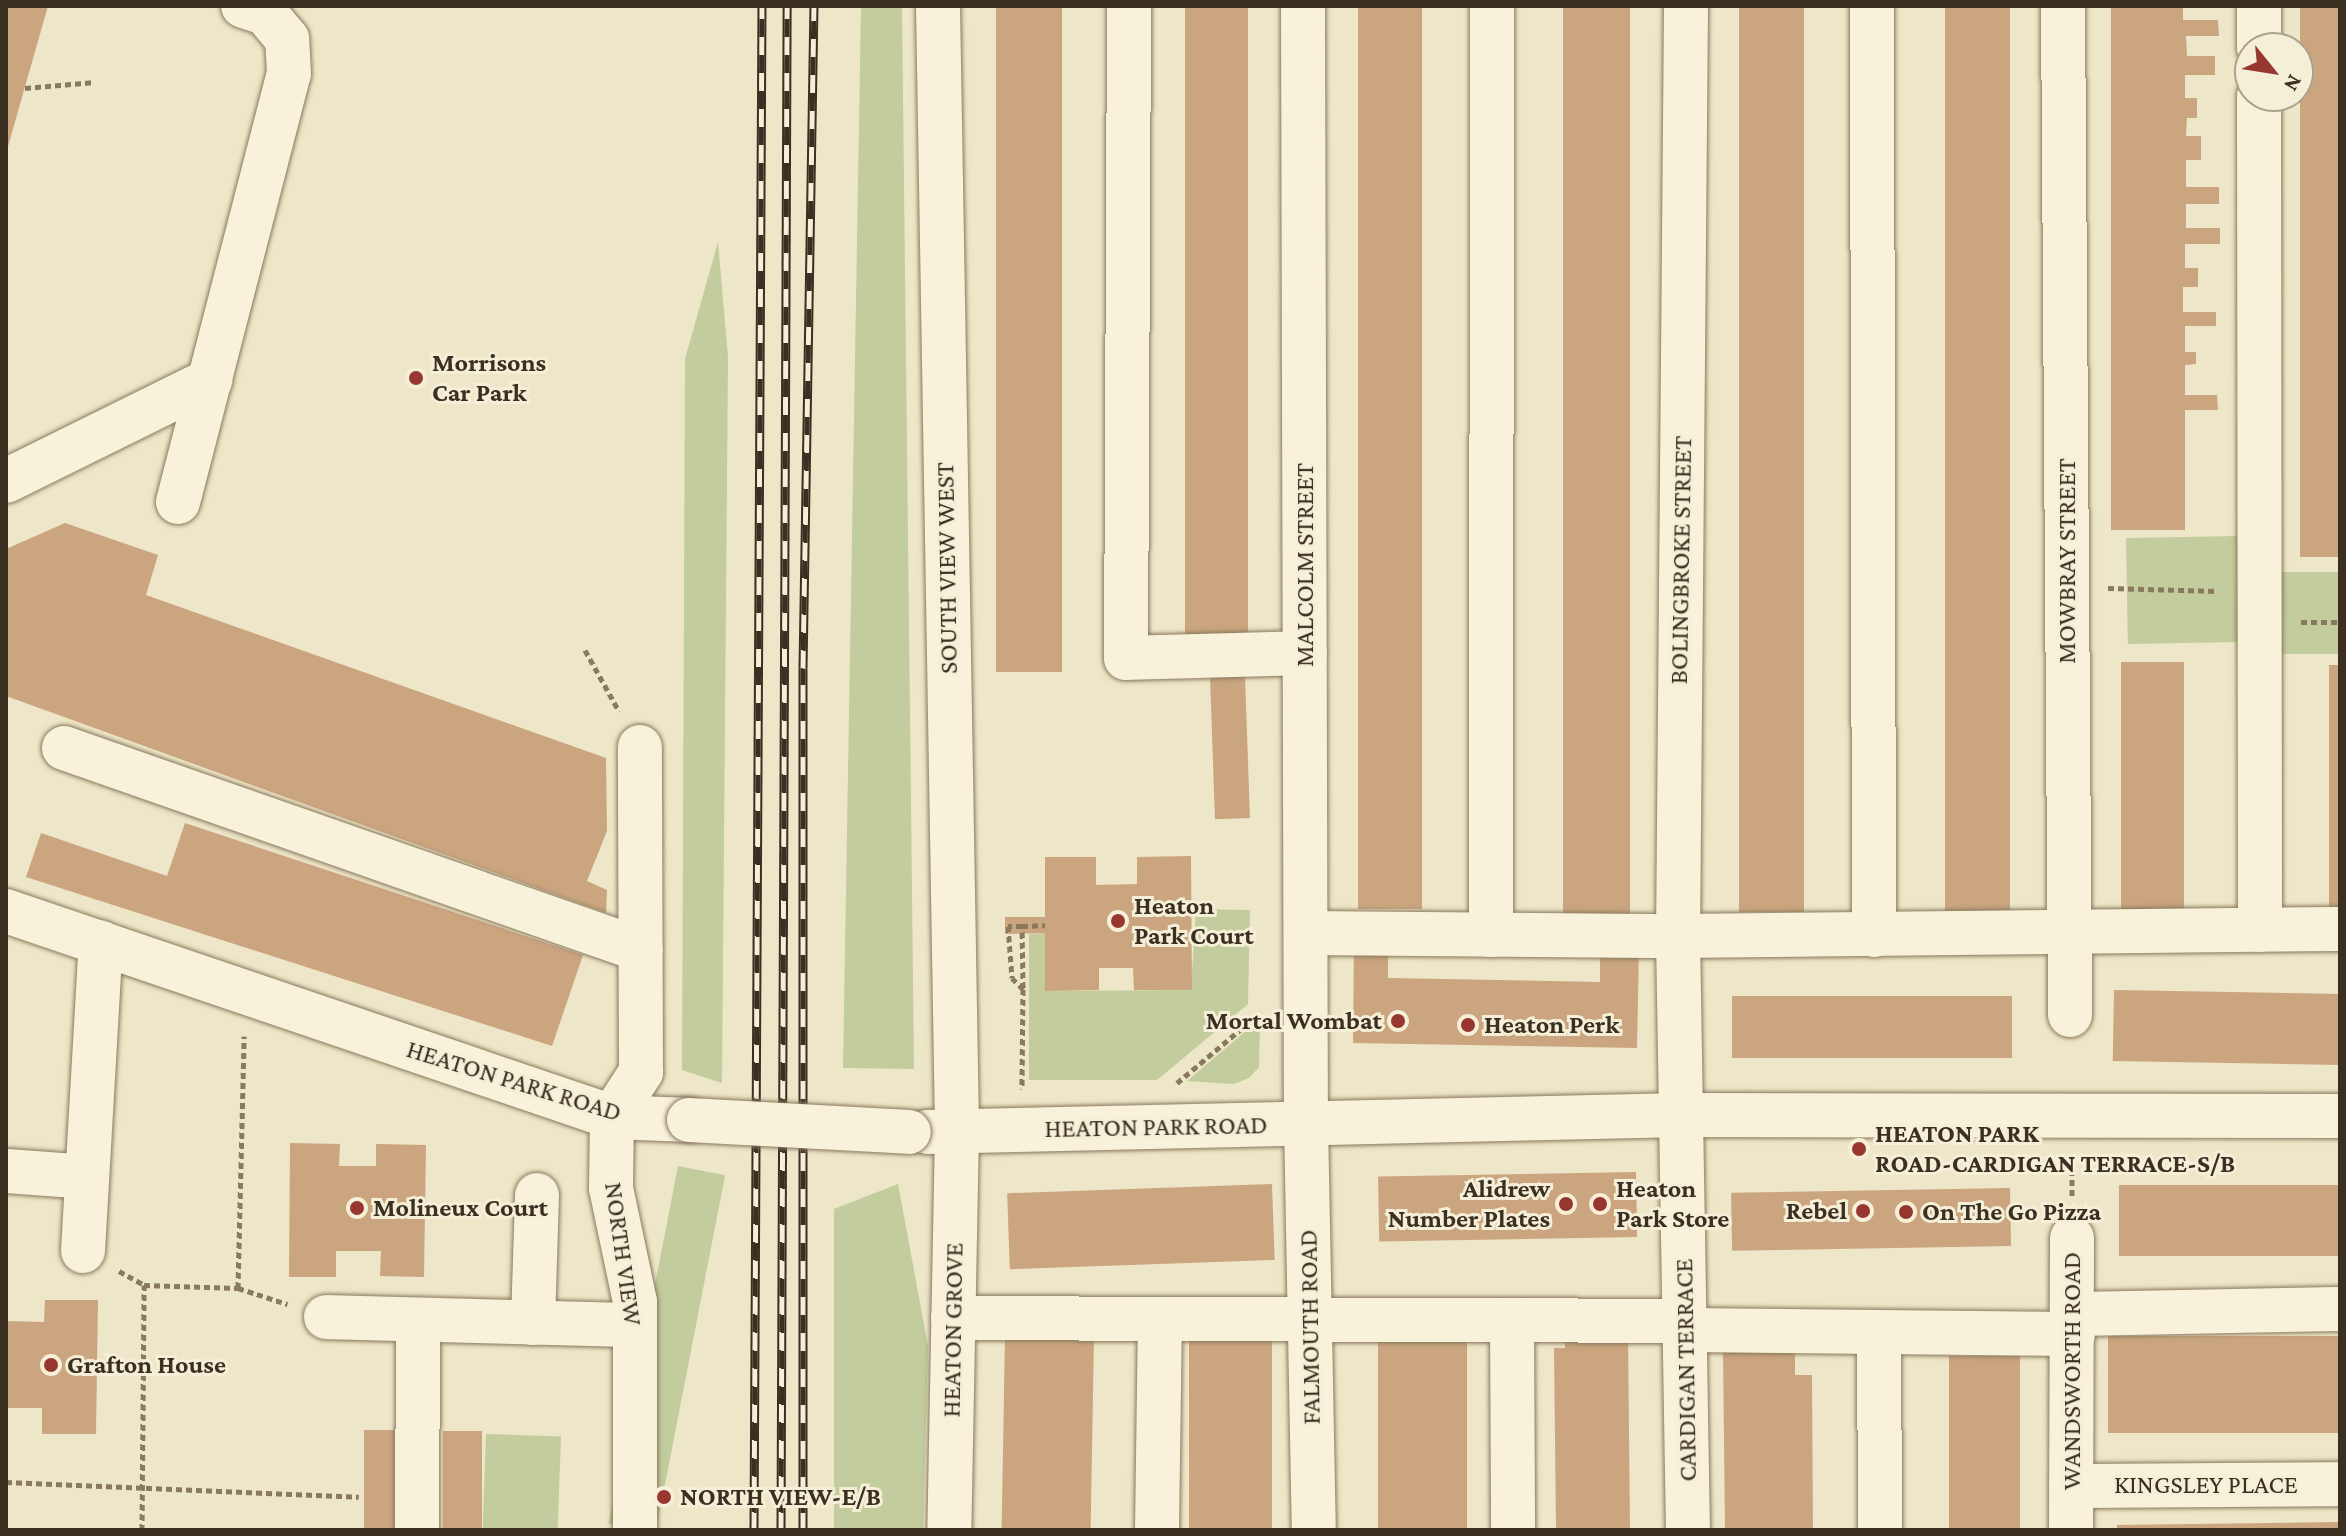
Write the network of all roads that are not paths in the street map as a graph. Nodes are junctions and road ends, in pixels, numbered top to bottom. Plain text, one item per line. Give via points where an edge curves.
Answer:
1 (243, 6) edge
2 (938, 6) edge
3 (1129, 6) edge
4 (1303, 6) edge
5 (1492, 6) edge
6 (1686, 6) edge
7 (1872, 6) edge
8 (2063, 6) edge
9 (2259, 6) edge
10 (2259, 32) edge
11 (2259, 112) edge
12 (210, 380) junction
13 (6, 481) edge
14 (178, 502) dead end
15 (1305, 653) junction
16 (640, 747) road end
17 (64, 748) dead end
18 (6, 911) edge
19 (2340, 929) edge
20 (2260, 930) junction
21 (2070, 932) junction
22 (1306, 933) junction
23 (1491, 935) junction
24 (1874, 935) junction
25 (1678, 936) junction
26 (101, 943) junction
27 (641, 950) junction
28 (2070, 1015) dead end
29 (1683, 1115) junction
30 (2340, 1116) edge
31 (612, 1117) junction
32 (1306, 1123) junction
33 (957, 1131) junction
34 (6, 1171) edge
35 (87, 1177) junction
36 (537, 1195) dead end
37 (2072, 1238) road end
38 (83, 1251) dead end
39 (2340, 1309) edge
40 (326, 1317) dead end
41 (953, 1318) junction
42 (1160, 1319) junction
43 (418, 1320) junction
44 (1310, 1321) junction
45 (1512, 1321) junction
46 (533, 1323) junction
47 (2073, 1324) junction
48 (635, 1325) junction
49 (1685, 1326) junction
50 (1879, 1333) junction
51 (2340, 1484) edge
52 (2071, 1486) junction
53 (417, 1530) edge
54 (635, 1530) edge
55 (949, 1530) edge
56 (1157, 1530) edge
57 (1314, 1530) edge
58 (1513, 1530) edge
59 (1688, 1530) edge
60 (1880, 1530) edge
61 (2071, 1530) edge

1 - 12 street via 265,13 287,39 289,74
2 - 33 street, SOUTH VIEW WEST
3 - 15 street via 1126,658
4 - 15 street, MALCOLM STREET
5 - 23 street
6 - 25 street, BOLINGBROKE STREET
7 - 24 street
8 - 21 street, MOWBRAY STREET
9 - 10 street
11 - 20 street
12 - 13 street
12 - 14 street
15 - 22 street, MALCOLM STREET
16 - 27 street
17 - 27 street
18 - 26 street, HEATON PARK ROAD
19 - 20 street
20 - 21 street
21 - 24 street
21 - 28 street, MOWBRAY STREET
22 - 23 street
22 - 32 street, MALCOLM STREET
23 - 25 street
24 - 25 street
25 - 29 street, BOLINGBROKE STREET
26 - 31 street, HEATON PARK ROAD
26 - 35 street
27 - 31 street via 641,1072
29 - 30 street, HEATON PARK ROAD
29 - 32 street, HEATON PARK ROAD
29 - 49 street, CARDIGAN TERRACE
31 - 33 street, HEATON PARK ROAD, bridge
31 - 48 street, NORTH VIEW via 611,1188
32 - 33 street, HEATON PARK ROAD
32 - 44 street, FALMOUTH ROAD
33 - 41 street, HEATON GROVE
34 - 35 street
35 - 38 street
36 - 46 street
37 - 47 street, WANDSWORTH ROAD
39 - 47 street
40 - 43 street
41 - 42 street
41 - 55 street, HEATON GROVE
42 - 44 street
42 - 56 street
43 - 46 street
43 - 53 street
44 - 45 street
44 - 57 street, FALMOUTH ROAD
45 - 49 street
45 - 58 street
46 - 48 street
47 - 50 street
47 - 52 street, WANDSWORTH ROAD
48 - 54 street, NORTH VIEW
49 - 50 street
49 - 59 street, CARDIGAN TERRACE
50 - 60 street
51 - 52 street, KINGSLEY PLACE
52 - 61 street, WANDSWORTH ROAD

